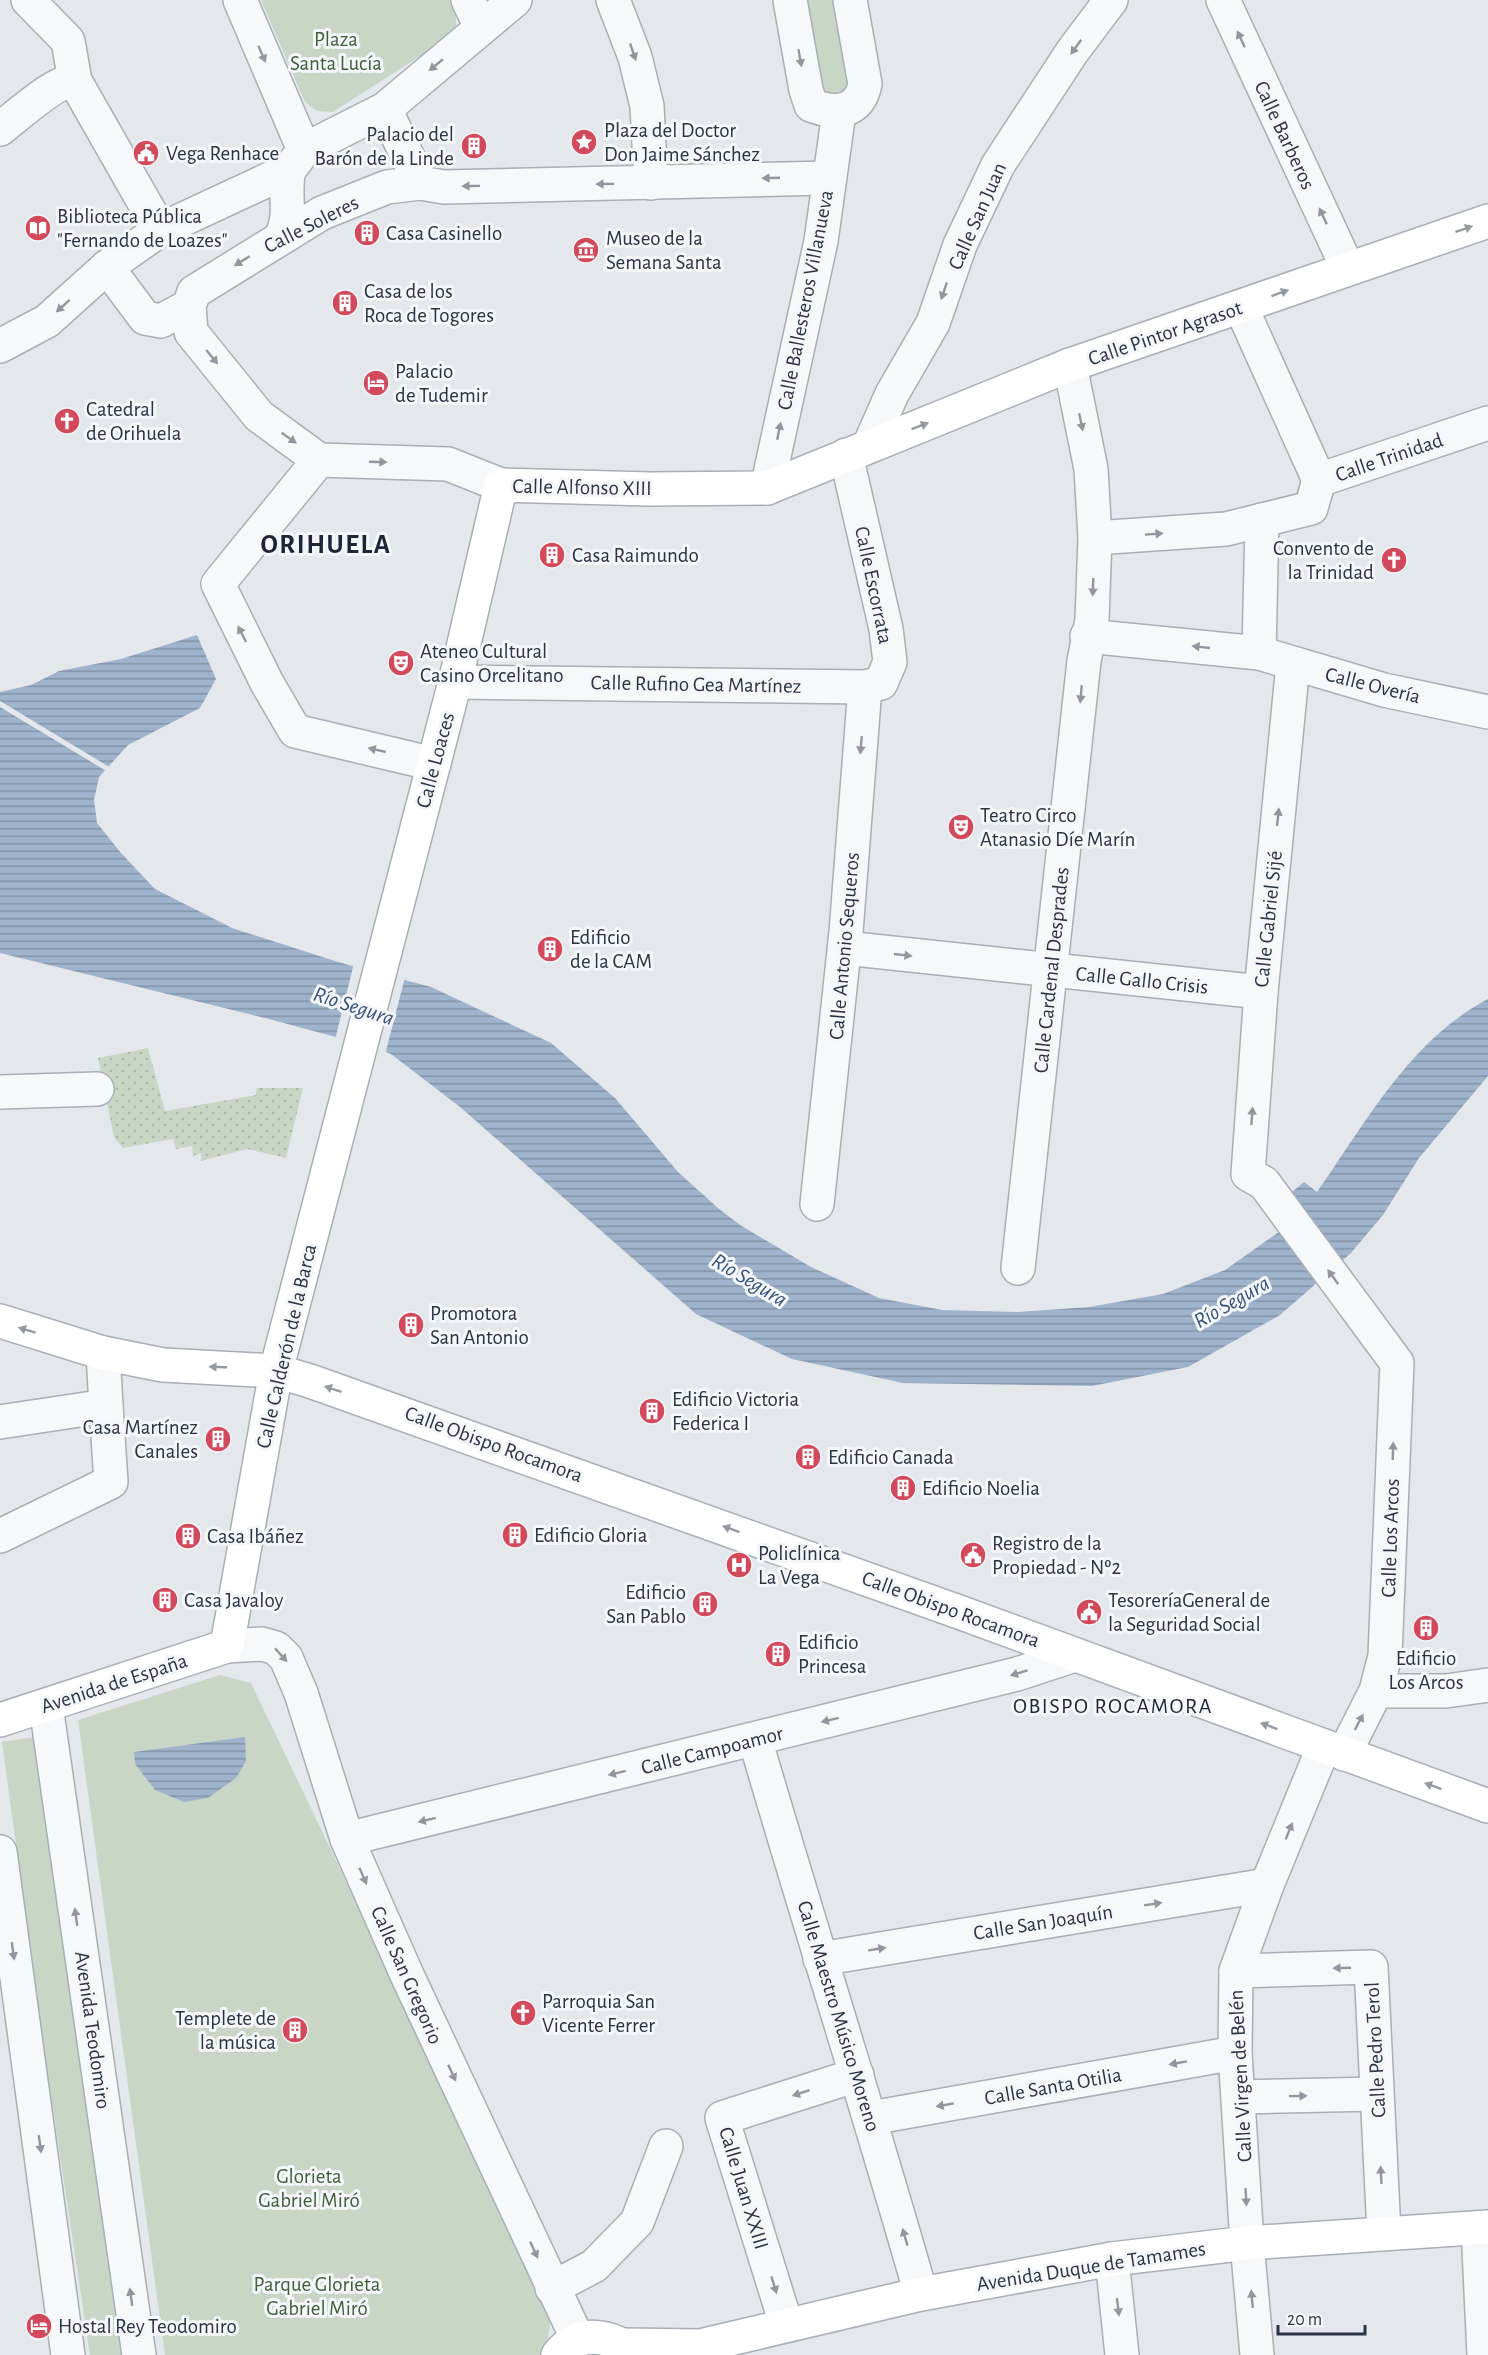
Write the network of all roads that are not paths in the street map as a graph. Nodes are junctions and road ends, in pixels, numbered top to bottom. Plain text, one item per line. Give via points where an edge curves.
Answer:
1 (240, 0) edge
2 (515, 0) edge
3 (613, 0) edge
4 (790, 0) edge
5 (850, 0) edge
6 (1111, 0) edge
7 (1223, 0) edge
8 (39, 11) edge
9 (474, 13) edge
10 (75, 81) junction
11 (385, 109) junction
12 (839, 112) junction
13 (0, 129) edge
14 (297, 160) junction
15 (829, 178) junction
16 (657, 182) junction
17 (420, 183) junction
18 (1488, 221) edge
19 (160, 230) junction
20 (281, 237) junction
21 (107, 267) junction
22 (1348, 269) junction
23 (199, 294) junction
24 (1241, 307) junction
25 (0, 346) edge
26 (1070, 365) junction
27 (1488, 423) edge
28 (857, 450) junction
29 (319, 460) junction
30 (1319, 480) junction
31 (501, 485) junction
32 (767, 488) junction
33 (1262, 519) junction
34 (1095, 538) junction
35 (1087, 636) junction
36 (1259, 653) junction
37 (1293, 664) junction
38 (455, 682) junction
39 (865, 687) junction
40 (1488, 712) edge
41 (434, 764) junction
42 (845, 948) junction
43 (1051, 971) junction
44 (1261, 992) junction
45 (359, 1049) joint
46 (97, 1089) dead end
47 (0, 1092) edge
48 (1248, 1174) joint
49 (817, 1204) dead end
50 (1018, 1268) dead end
51 (0, 1321) edge
52 (103, 1353) junction
53 (276, 1371) junction
54 (106, 1406) junction
55 (0, 1422) edge
56 (0, 1536) edge
57 (227, 1646) junction
58 (1075, 1655) junction
59 (1488, 1686) edge
60 (1376, 1691) junction
61 (46, 1706) junction
62 (0, 1720) edge
63 (755, 1739) junction
64 (1334, 1750) junction
65 (1488, 1806) edge
66 (347, 1839) junction
67 (0, 1851) edge
68 (1267, 1885) junction
69 (820, 1959) junction
70 (1236, 1971) junction
71 (1236, 2053) junction
72 (857, 2075) junction
73 (1376, 2094) junction
74 (1240, 2097) junction
75 (871, 2118) junction
76 (666, 2146) dead end
77 (1483, 2228) edge
78 (1384, 2233) junction
79 (1247, 2243) junction
80 (1112, 2259) junction
81 (552, 2288) junction
82 (921, 2294) junction
83 (786, 2324) junction
84 (568, 2348) edge
85 (629, 2350) edge
86 (694, 2350) edge
87 (68, 2355) edge
88 (139, 2355) edge
89 (1122, 2355) edge
90 (1257, 2355) edge
91 (1484, 2355) edge

1 -> 14 street
2 - 9 street
3 -> 16 street via 635,57 647,106
4 -> 12 street via 811,105
5 - 12 street via 865,84 857,103
6 -> 28 street, Calle San Juan via 998,165 960,245 933,323
22 -> 7 street, Calle Barberos
8 - 10 street via 68,41
9 -> 11 street
10 - 13 street via 54,88
10 - 19 street
11 - 14 street
11 - 17 street
12 - 15 street, Calle Ballesteros Villanueva
14 - 19 street
14 - 20 street via 286,180 289,212
15 -> 16 street
32 -> 15 street, Calle Ballesteros Villanueva via 821,241
16 -> 17 street, Calle Soleres via 444,187
17 - 20 street, Calle Soleres via 387,187 322,213
22 -> 18 street, Calle Pintor Agrasot
19 - 21 street
20 -> 23 street, Calle Soleres
21 - 23 street, Calle Soleres via 145,318 161,321
21 -> 25 street via 47,321
24 -> 22 street, Calle Pintor Agrasot
23 -> 29 street via 191,332 259,416
24 - 26 street, Calle Pintor Agrasot
24 - 30 street
28 -> 26 street, Calle Pintor Agrasot
26 -> 34 street, Calle Cardenal Desprades via 1091,469
27 - 30 street, Calle Trinidad
28 - 32 street, Calle Alfonso XIII
28 - 39 street, Calle Escorrata via 858,505 890,662 881,683
29 -> 31 street, Calle Alfonso XIII via 448,464
41 -> 29 street via 296,731 267,683 218,584
30 - 33 street, Calle Trinidad via 1311,507
31 - 32 street, Calle Alfonso XIII
31 - 38 street, Calle Loaces
34 -> 33 street, Calle Trinidad via 1226,529
33 - 36 street
34 -> 35 street, Calle Cardenal Desprades via 1092,620
36 -> 35 street, Calle Overía
35 -> 43 street, Calle Cardenal Desprades
36 - 37 street, Calle Overía
37 - 40 street, Calle Overía via 1384,690
44 -> 37 street, Calle Gabriel Sijé
38 - 39 street, Calle Rufino Gea Martínez
38 - 41 street, Calle Loaces
39 -> 42 street, Calle Antonio Sequeros
41 - 45 street, Calle Loaces
42 -> 43 street, Calle Gallo Crisis
42 - 49 street, Calle Antonio Sequeros
43 - 44 street, Calle Gallo Crisis
43 - 50 street, Calle Cardenal Desprades
48 -> 44 street, Calle Gabriel Sijé
45 - 53 street, Calle Calderón de la Barca
46 - 47 street
60 -> 48 street, Calle Los Arcos via 1385,1656 1397,1363 1264,1183
52 -> 51 street, Calle Obispo Rocamora
53 -> 52 street, Calle Obispo Rocamora via 163,1365
52 - 54 street
53 - 57 street, Calle Calderón de la Barca
58 -> 53 street, Calle Obispo Rocamora via 410,1414
54 - 55 street
54 - 56 street via 111,1482
57 - 61 street, Avenida de España
57 -> 66 street, Calle San Gregorio via 262,1644 276,1648 286,1658
58 -> 63 street, Calle Campoamor via 1017,1674
64 -> 58 street, Calle Obispo Rocamora
59 - 60 street via 1446,1691
64 -> 60 street, Calle Los Arcos
61 - 62 street, Avenida de España
88 -> 61 street, Avenida Teodomiro
63 -> 66 street, Calle Campoamor
63 - 69 street, Calle Maestro Músico Moreno
65 -> 64 street, Calle Obispo Rocamora
68 -> 64 street, Calle Virgen de Belén
66 -> 81 street, Calle San Gregorio
67 -> 87 street
69 -> 68 street, Calle San Joaquín
68 - 70 street, Calle Virgen de Belén
69 - 72 street, Calle Maestro Músico Moreno
70 - 71 street, Calle Virgen de Belén
73 -> 70 street, Calle Pedro Terol via 1371,1967
71 - 74 street, Calle Virgen de Belén
71 -> 75 street, Calle Santa Otilia
72 - 75 street, Calle Maestro Músico Moreno
72 -> 83 street, Calle Juan XXIII via 722,2118
74 -> 73 street
78 -> 73 street, Calle Pedro Terol
74 -> 79 street, Calle Virgen de Belén
82 -> 75 street, Calle Maestro Músico Moreno
76 - 81 street via 637,2222 594,2266
77 - 78 street, Avenida Duque de Tamames
77 - 91 street
78 - 79 street, Avenida Duque de Tamames
79 - 80 street, Avenida Duque de Tamames
90 -> 79 street, Calle Virgen de Belén
80 - 82 street, Avenida Duque de Tamames
80 -> 89 street
81 - 84 street, Calle San Gregorio
82 - 83 street, Avenida Duque de Tamames
83 - 86 street, Avenida Duque de Tamames
84 - 85 street, Avenida Duque de Tamames via 593,2336 609,2338
85 - 86 street, Avenida Duque de Tamames

